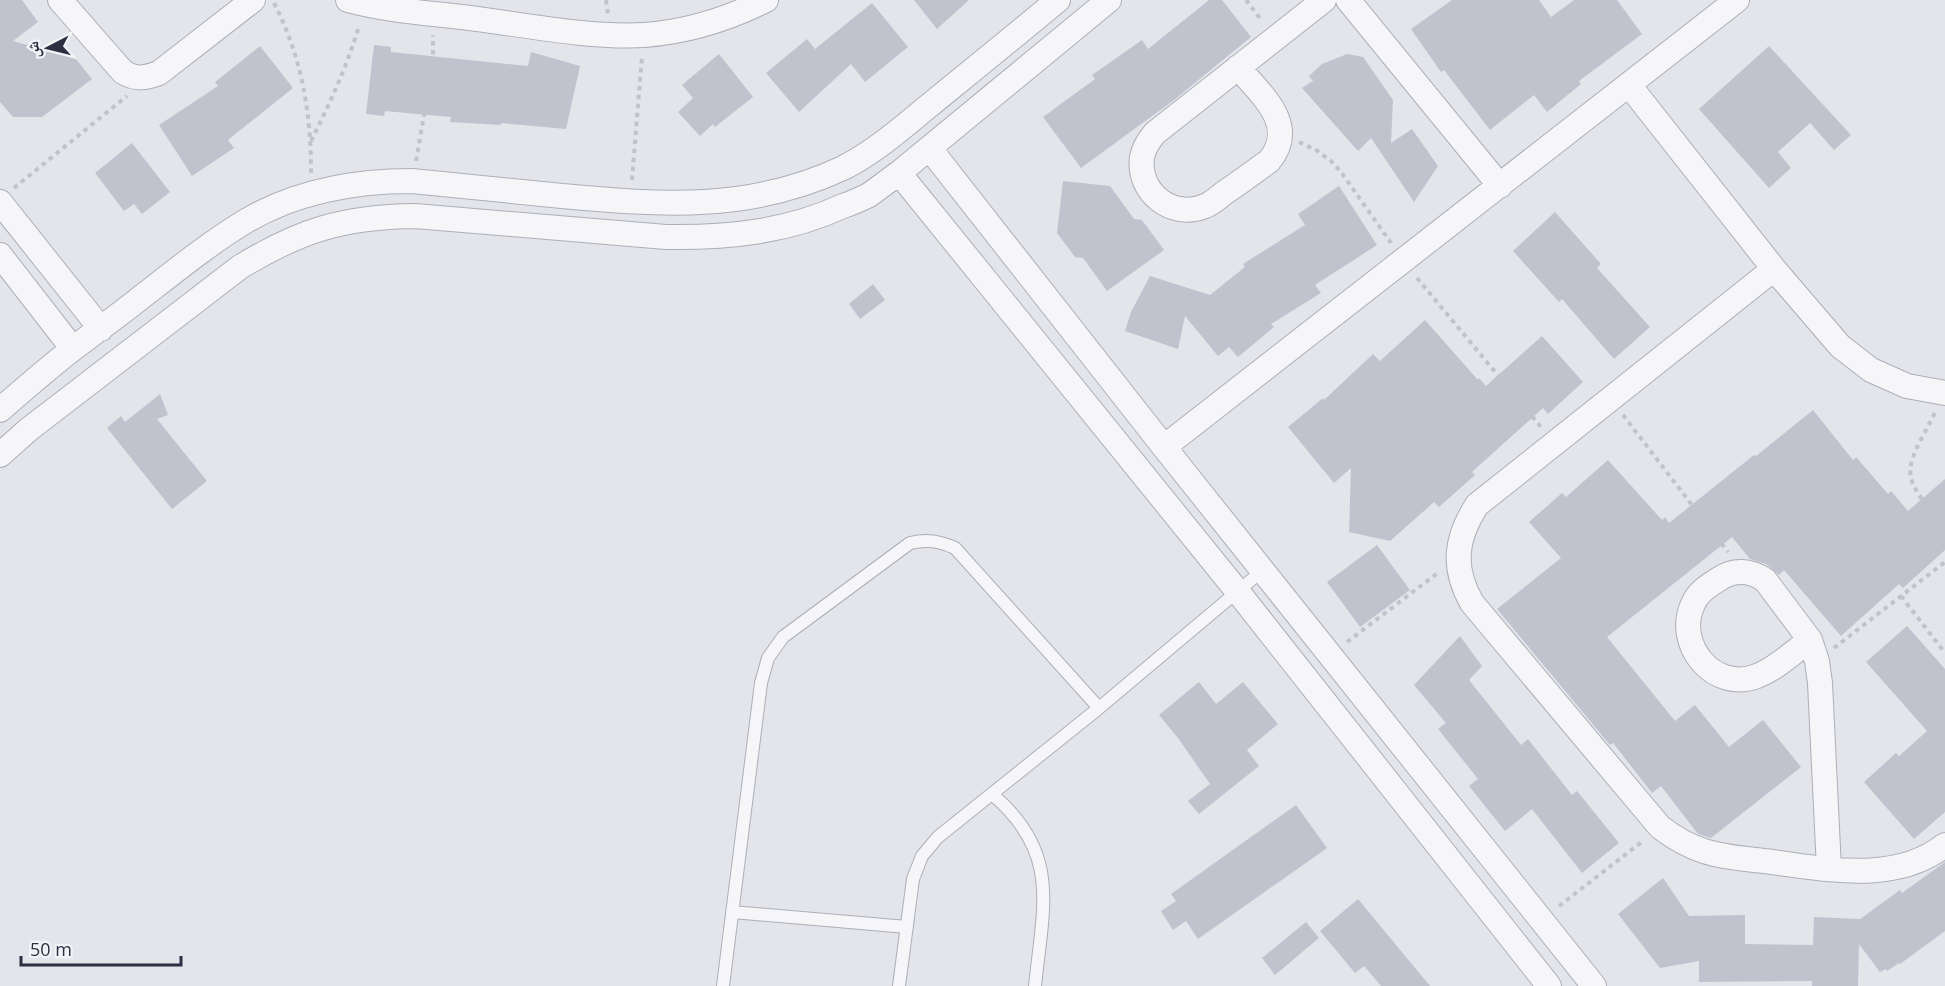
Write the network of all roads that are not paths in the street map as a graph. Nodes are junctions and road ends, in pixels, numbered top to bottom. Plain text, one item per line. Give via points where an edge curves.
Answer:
1 (60, 0) edge
2 (253, 0) edge
3 (766, 0) edge
4 (1058, 0) edge
5 (1324, 0) edge
6 (1348, 0) edge
7 (1737, 0) edge
8 (1105, 1) edge
9 (357, 2) edge
10 (1238, 67) junction
11 (1629, 85) junction
12 (930, 149) junction
13 (899, 173) junction
14 (1500, 186) junction
15 (4, 198) edge
16 (199, 254) junction
17 (0, 255) edge
18 (1774, 269) junction
19 (222, 282) junction
20 (101, 329) junction
21 (73, 349) junction
22 (1942, 398) edge
23 (0, 410) edge
24 (1164, 447) junction
25 (0, 455) edge
26 (1263, 570) junction
27 (1238, 592) junction
28 (1813, 650) junction
29 (1099, 708) junction
30 (993, 795) junction
31 (1945, 845) edge
32 (1829, 870) junction
33 (732, 912) junction
34 (907, 927) junction
35 (1575, 962) junction
36 (1548, 985) edge
37 (723, 986) edge
38 (898, 986) edge
39 (1035, 986) edge
40 (1594, 986) edge

1 - 2 street via 132,78 159,73
3 - 9 street via 716,21 644,34 578,31
4 - 16 street via 880,144 845,167 795,186 721,202 679,204 380,181 311,193 279,205 248,220
5 - 10 street
6 - 14 street
7 - 11 street
8 - 12 street
10 - 10 street via 1155,132 1146,144 1142,157 1146,185 1165,205 1178,210 1206,206 1275,154 1281,135 1277,116
11 - 14 street
11 - 18 street
12 - 13 street
12 - 24 street
13 - 19 street via 868,195 830,212 790,225 707,237 377,216 306,233 272,248
13 - 27 street
14 - 24 street
15 - 20 street
16 - 19 street
16 - 20 street
17 - 21 street
18 - 22 street via 1840,346 1871,370
18 - 32 street via 1477,505 1460,539 1458,558 1464,589 1472,603 1660,827 1687,844 1718,855
19 - 25 street
20 - 21 street
21 - 23 street
24 - 26 street
26 - 27 lane
26 - 35 street
27 - 29 lane
27 - 36 street
28 - 28 street via 1756,677 1726,678 1700,661 1692,648 1688,618 1702,590 1727,574 1756,575 1765,580
28 - 32 street via 1820,683
29 - 30 lane
29 - 33 lane via 955,549 933,540 910,543 783,637 768,658 761,683
30 - 34 lane via 938,837 922,856 913,879
30 - 39 lane via 1008,807 1031,838 1043,875
31 - 32 street via 1898,867
33 - 34 lane
33 - 37 lane
34 - 38 lane
35 - 36 street
35 - 40 street

